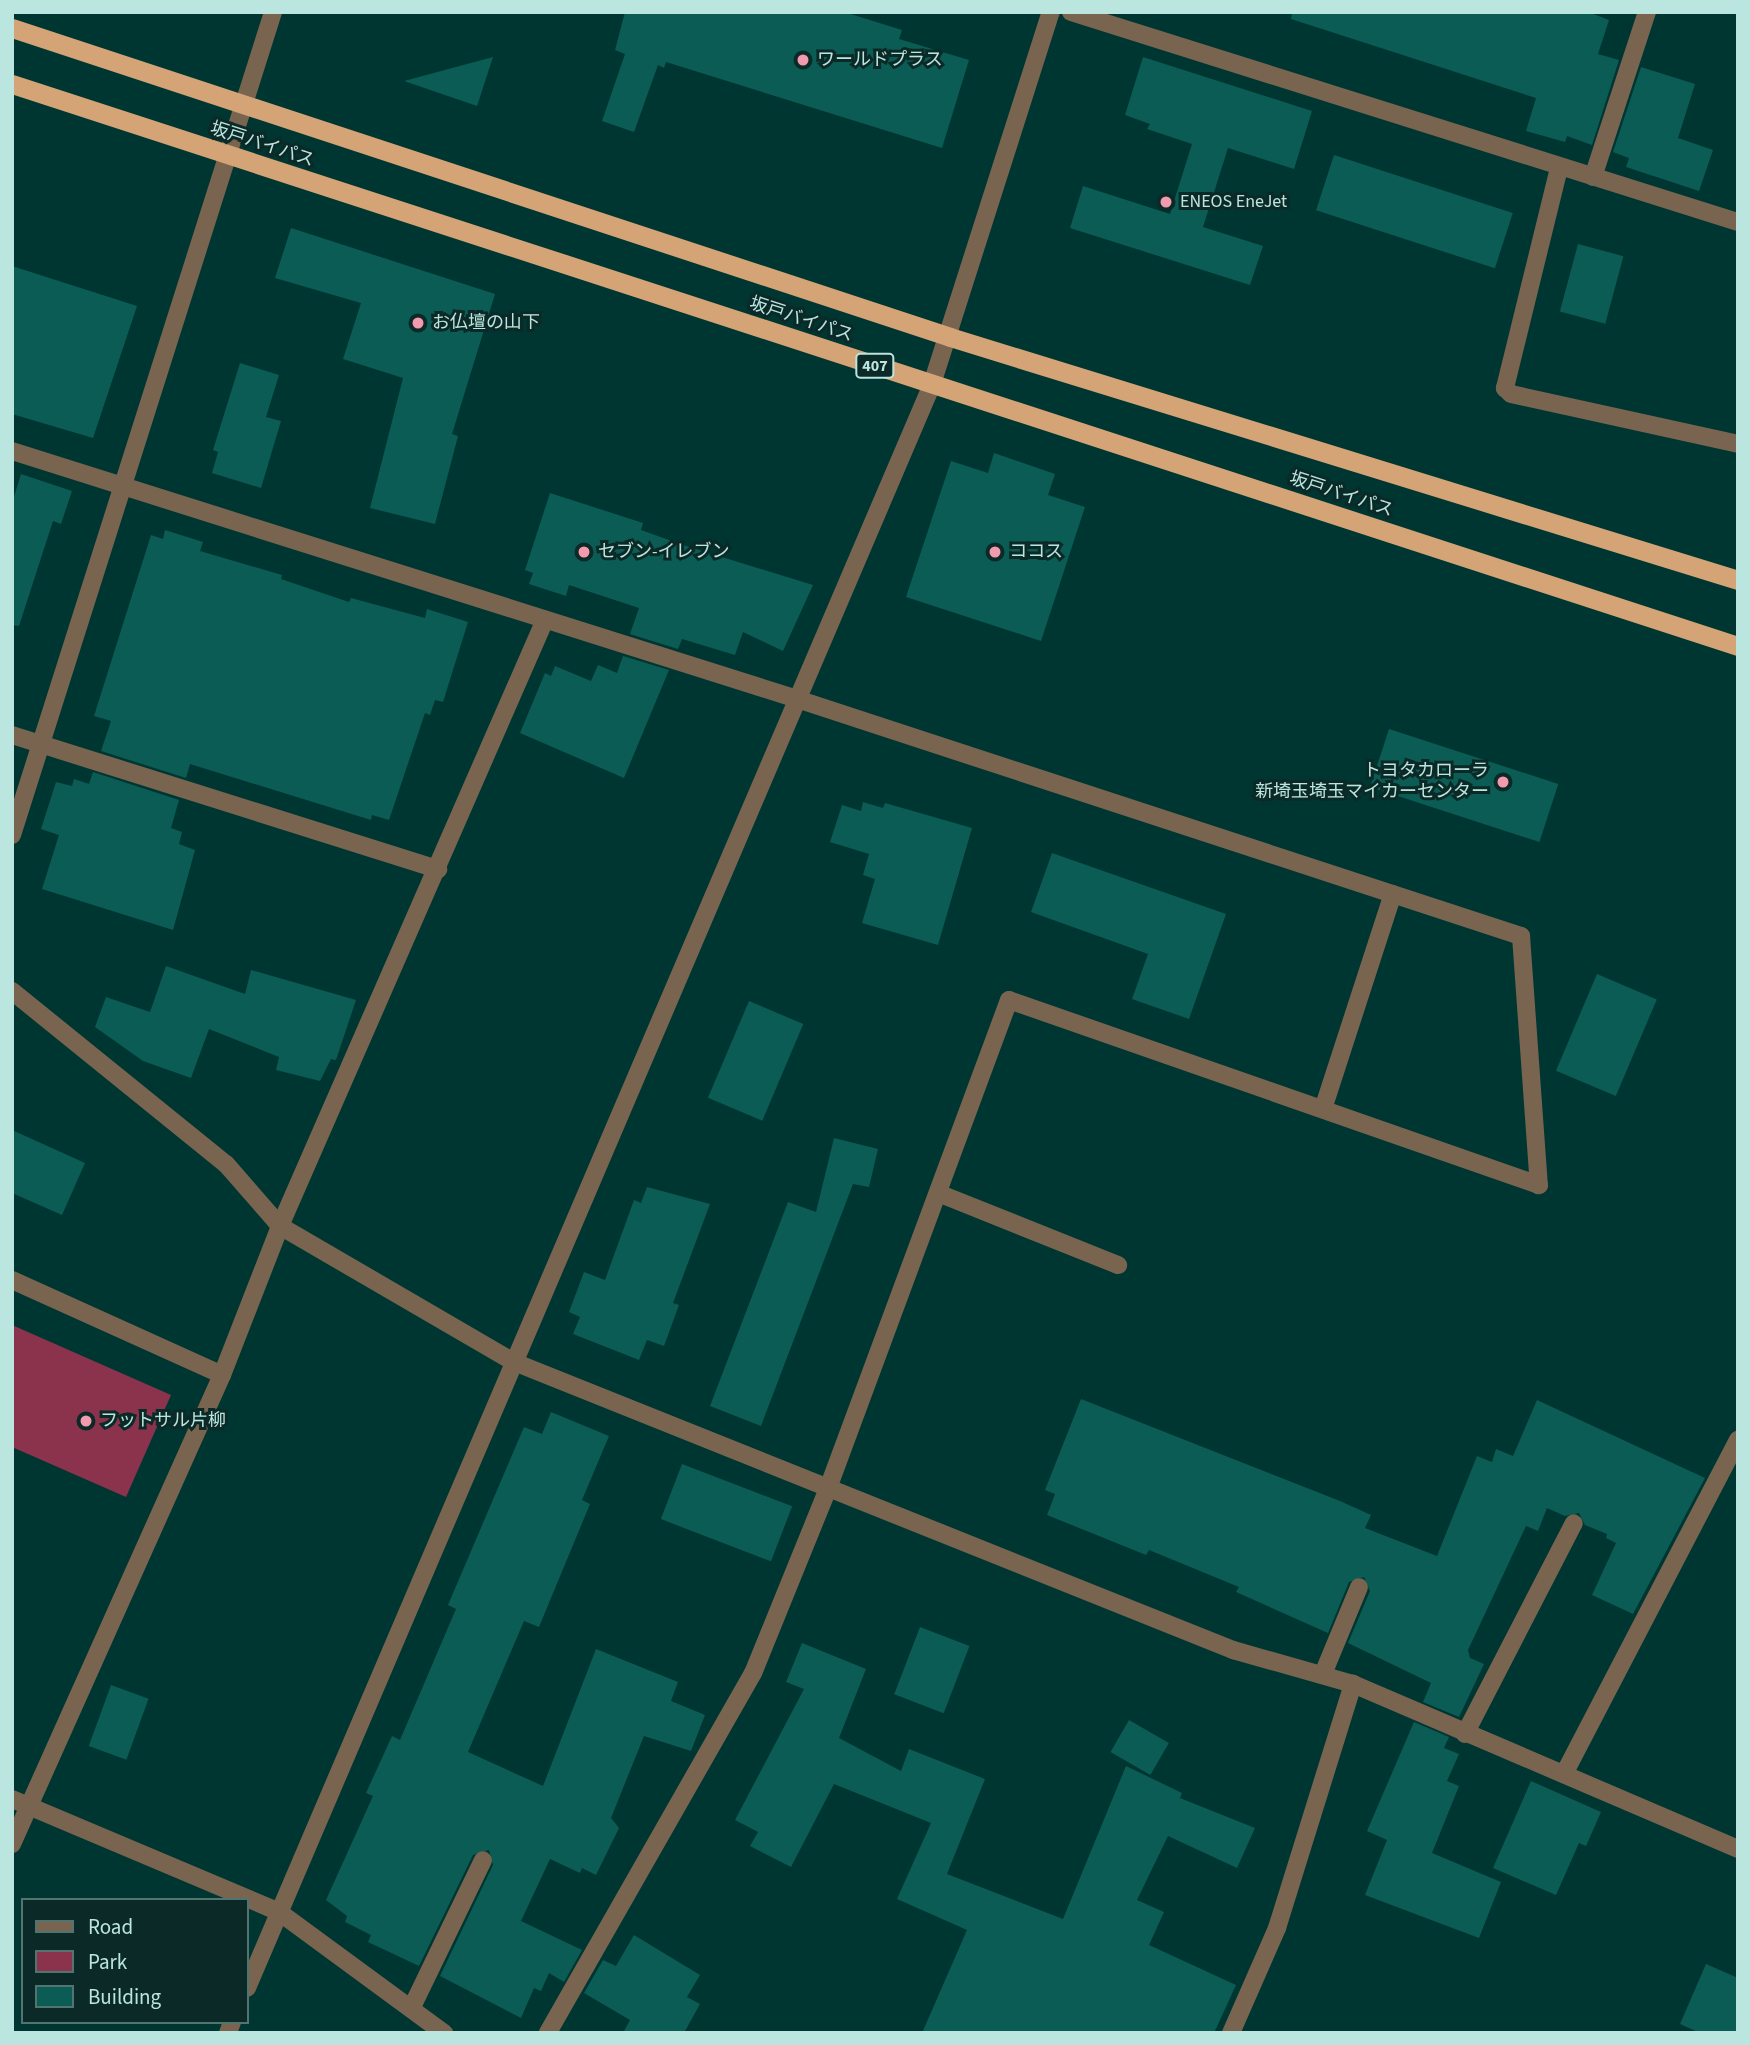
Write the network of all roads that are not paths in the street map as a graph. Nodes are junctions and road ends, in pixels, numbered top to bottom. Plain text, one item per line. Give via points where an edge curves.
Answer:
1 (273, 12) edge
2 (1051, 12) edge
3 (1071, 12) edge
4 (1647, 12) edge
5 (12, 28) edge
6 (12, 84) edge
7 (243, 105) junction
8 (227, 156) junction
9 (1559, 168) junction
10 (1593, 177) junction
11 (1738, 222) edge
12 (950, 337) junction
13 (932, 384) junction
14 (1738, 444) edge
15 (12, 451) edge
16 (124, 486) junction
17 (1738, 580) edge
18 (544, 622) junction
19 (1738, 646) edge
20 (797, 699) junction
21 (12, 735) edge
22 (42, 744) junction
23 (12, 835) edge
24 (438, 869) junction
25 (1393, 894) junction
26 (12, 990) edge
27 (1323, 1109) junction
28 (938, 1193) junction
29 (280, 1226) junction
30 (1118, 1265) dead end
31 (12, 1280) edge
32 (514, 1362) junction
33 (222, 1375) junction
34 (1738, 1440) edge
35 (827, 1491) junction
36 (1574, 1523) dead end
37 (1359, 1587) dead end
38 (1322, 1674) junction
39 (1353, 1684) junction
40 (1465, 1734) junction
41 (1564, 1774) junction
42 (12, 1799) edge
43 (33, 1805) junction
44 (12, 1844) edge
45 (1738, 1849) edge
46 (483, 1860) dead end
47 (247, 1898) edge
48 (248, 1899) edge
49 (279, 1912) junction
50 (248, 1987) edge
51 (412, 2007) junction
52 (444, 2033) edge
53 (548, 2033) edge
54 (1231, 2033) edge

1 - 7 street
2 - 12 street
3 - 9 street
4 - 10 street
5 - 7 highway, 坂戸バイパス
6 - 8 highway, 坂戸バイパス / 407
7 - 8 street
7 - 12 highway, 坂戸バイパス
8 - 13 highway, 坂戸バイパス / 407
8 - 16 street
9 - 10 street
9 - 14 street via 1505,388 1510,394
10 - 11 street
12 - 13 street
12 - 17 highway, 坂戸バイパス
13 - 19 highway, 坂戸バイパス / 407
13 - 20 street
15 - 16 street
16 - 18 street
16 - 22 street
18 - 20 street
18 - 24 street
20 - 25 street
20 - 32 street
21 - 22 street
22 - 23 street
22 - 24 street
24 - 29 street
25 - 27 street
25 - 27 street via 1521,936 1539,1185
26 - 29 street via 226,1164
27 - 28 street via 1009,1000
28 - 30 street
28 - 35 street
29 - 32 street
29 - 33 street
31 - 33 street
32 - 35 street
32 - 49 street
33 - 43 street
34 - 41 street
35 - 38 street via 1233,1650
35 - 53 street via 753,1673
36 - 40 street
37 - 38 street
38 - 39 street
39 - 40 street
39 - 54 street via 1277,1928
40 - 41 street
41 - 45 street
42 - 43 street
43 - 44 street
43 - 47 street
46 - 51 street
48 - 49 street
49 - 50 street
49 - 51 street
51 - 52 street

